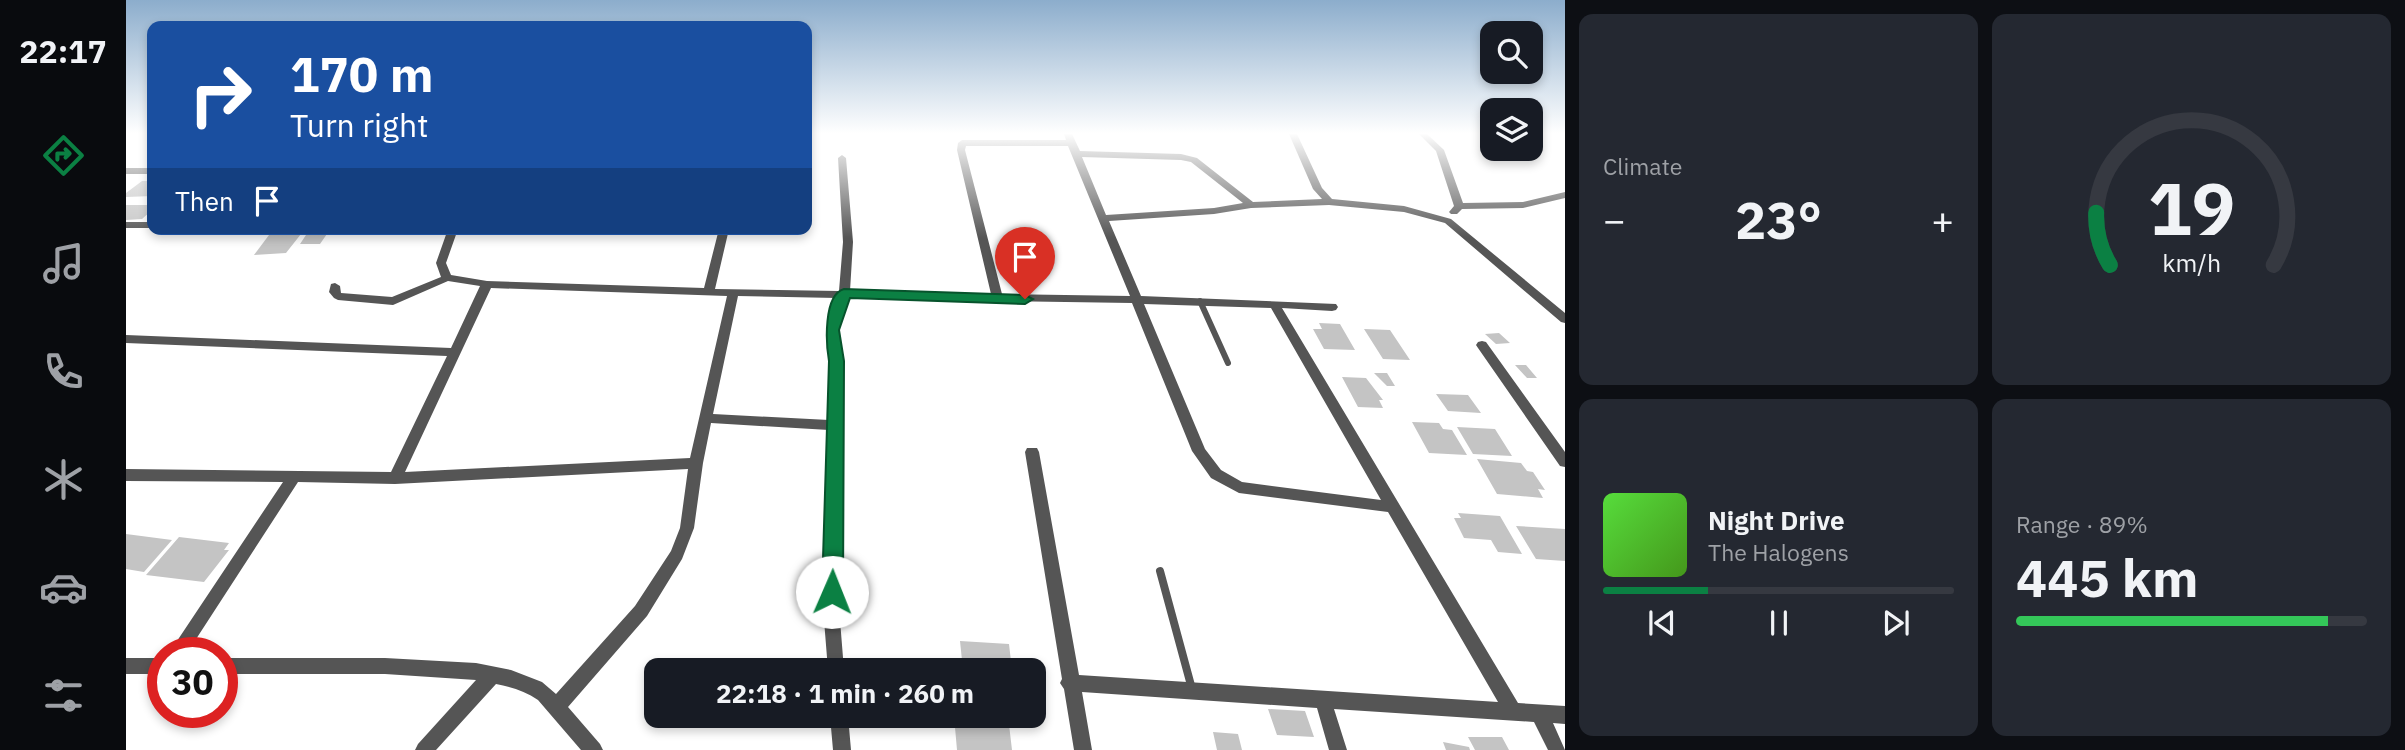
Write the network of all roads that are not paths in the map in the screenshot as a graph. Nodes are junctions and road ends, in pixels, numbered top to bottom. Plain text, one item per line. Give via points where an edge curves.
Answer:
1 (843, 169) edge
2 (966, 169) edge
3 (1084, 169) edge
4 (1205, 169) edge
5 (1309, 169) edge
6 (1446, 169) edge
7 (126, 171) edge
8 (147, 171) edge
9 (1565, 195) edge
10 (1329, 202) junction
11 (1251, 205) junction
12 (1459, 206) junction
13 (1105, 218) junction
14 (1448, 221) junction
15 (126, 225) edge
16 (147, 225) edge
17 (451, 235) edge
18 (723, 235) edge
19 (447, 278) junction
20 (487, 284) junction
21 (335, 286) dead end
22 (709, 292) junction
23 (733, 292) junction
24 (844, 293) junction
25 (998, 299) junction
26 (1136, 299) junction
27 (1200, 301) junction
28 (1275, 304) junction
29 (1332, 307) dead end
30 (1565, 319) edge
31 (126, 340) edge
32 (1482, 345) dead end
33 (455, 352) junction
34 (1228, 363) dead end
35 (706, 418) junction
36 (835, 425) junction
37 (1032, 452) dead end
38 (1565, 462) edge
39 (696, 463) junction
40 (126, 475) edge
41 (293, 478) junction
42 (395, 478) junction
43 (1392, 507) junction
44 (1160, 571) dead end
45 (188, 637) edge
46 (835, 658) edge
47 (126, 666) edge
48 (147, 666) edge
49 (238, 666) edge
50 (493, 674) junction
51 (1069, 683) junction
52 (1192, 689) junction
53 (1323, 700) junction
54 (556, 706) junction
55 (1512, 710) junction
56 (1539, 713) junction
57 (1565, 715) edge
58 (840, 728) edge
59 (425, 750) edge
60 (594, 750) edge
61 (842, 750) edge
62 (1083, 750) edge
63 (1338, 750) edge
64 (1557, 750) edge

1 - 24 street via 848,242
2 - 25 street
3 - 13 street
4 - 11 street
5 - 10 street
6 - 12 street
7 - 8 street
9 - 12 street via 1523,205
10 - 11 street
10 - 14 street via 1404,209
11 - 13 street
12 - 14 street
13 - 26 street
14 - 30 street
15 - 16 street
17 - 19 street via 441,263
18 - 22 street
19 - 20 street
19 - 21 street via 393,301 338,296
20 - 22 street
20 - 33 street
22 - 23 street
23 - 24 street
23 - 35 street
24 - 25 street
24 - 36 street via 832,330
25 - 26 street
26 - 27 street
26 - 43 street via 1199,452 1216,474 1239,487
27 - 28 street
27 - 34 lane
28 - 29 street
28 - 43 street
31 - 33 street
32 - 38 street
33 - 42 street
35 - 36 street
35 - 39 street
36 - 46 street
37 - 51 street
39 - 42 street
39 - 54 street via 687,528 677,554 641,611
40 - 41 street
41 - 42 street
41 - 45 street
43 - 55 street
44 - 52 lane
47 - 48 street
49 - 50 street via 451,668
50 - 54 street via 535,687
50 - 59 street
51 - 52 street
51 - 62 street
52 - 53 street
53 - 55 street
53 - 63 street
54 - 60 street
55 - 56 street
56 - 57 street
56 - 64 street
58 - 61 street

